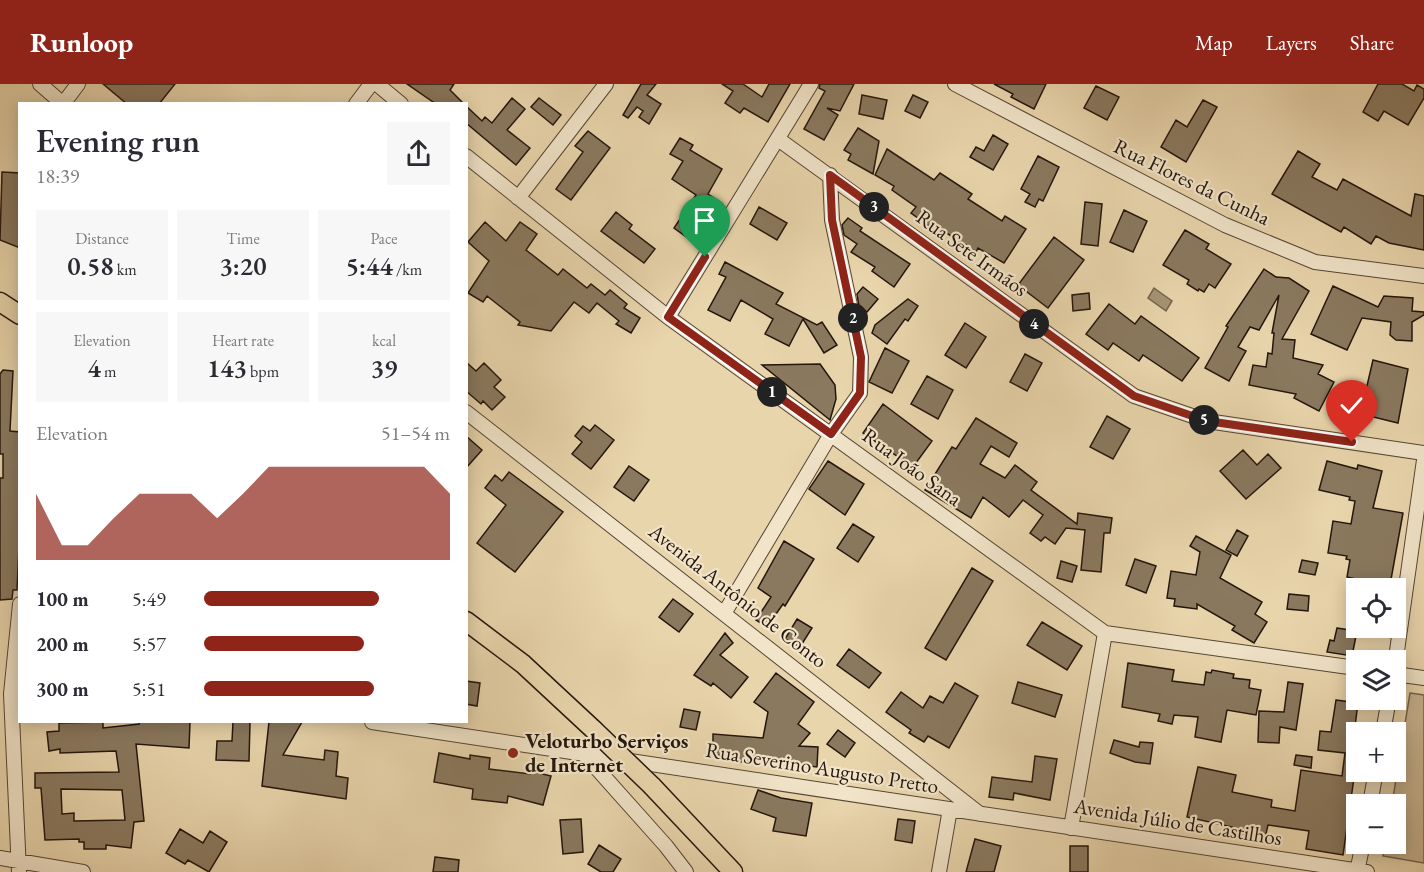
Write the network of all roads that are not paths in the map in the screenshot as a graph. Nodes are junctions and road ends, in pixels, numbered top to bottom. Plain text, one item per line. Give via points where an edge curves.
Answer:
1 (39, 84) edge
2 (78, 84) edge
3 (371, 84) edge
4 (377, 84) edge
5 (606, 84) edge
6 (811, 84) edge
7 (956, 84) edge
8 (62, 102) edge
9 (64, 102) edge
10 (358, 102) edge
11 (399, 102) edge
12 (778, 139) junction
13 (468, 158) edge
14 (830, 175) junction
15 (518, 198) junction
16 (1424, 276) edge
17 (0, 302) edge
18 (18, 314) edge
19 (668, 317) junction
20 (468, 414) edge
21 (831, 434) junction
22 (1424, 453) edge
23 (1424, 460) edge
24 (725, 612) junction
25 (18, 622) edge
26 (468, 623) edge
27 (1105, 633) junction
28 (1397, 650) edge
29 (1346, 667) edge
30 (1406, 676) edge
31 (1424, 678) edge
32 (10, 694) edge
33 (379, 723) edge
34 (583, 753) junction
35 (950, 809) junction
36 (981, 815) junction
37 (1071, 828) junction
38 (1362, 854) edge
39 (0, 858) edge
40 (19, 866) edge
41 (83, 872) edge
42 (686, 872) edge
43 (733, 872) edge
44 (939, 872) edge
45 (1361, 872) edge

1 - 8 street
2 - 9 street
3 - 10 street
4 - 11 street
5 - 15 street
6 - 12 street
7 - 16 street, Rua Flores da Cunha via 1235,230 1315,262
12 - 14 street, Rua Sete Irmãos
12 - 19 street
13 - 15 street, Rua João Sana
14 - 21 street via 832,220 861,357 860,393
14 - 22 street, Rua Sete Irmãos via 1134,396 1207,421
15 - 19 street, Rua João Sana
17 - 18 main road
19 - 21 street, Rua João Sana
20 - 24 street, Avenida Antônio de Conto
21 - 24 street
21 - 27 street, Rua João Sana
23 - 28 street
24 - 36 street, Avenida Antônio de Conto
25 - 32 street
26 - 43 main road, bridge via 523,664 594,730
27 - 29 street
27 - 37 street
30 - 31 street
32 - 40 street
33 - 34 street, Rua Severino Augusto Pretto
34 - 35 street, Rua Severino Augusto Pretto
34 - 42 street
35 - 36 street, Rua Severino Augusto Pretto
35 - 44 street
36 - 37 street, Avenida Júlio de Castilhos
37 - 45 street, Avenida Júlio de Castilhos
38 - 45 street
39 - 40 street
40 - 41 street

